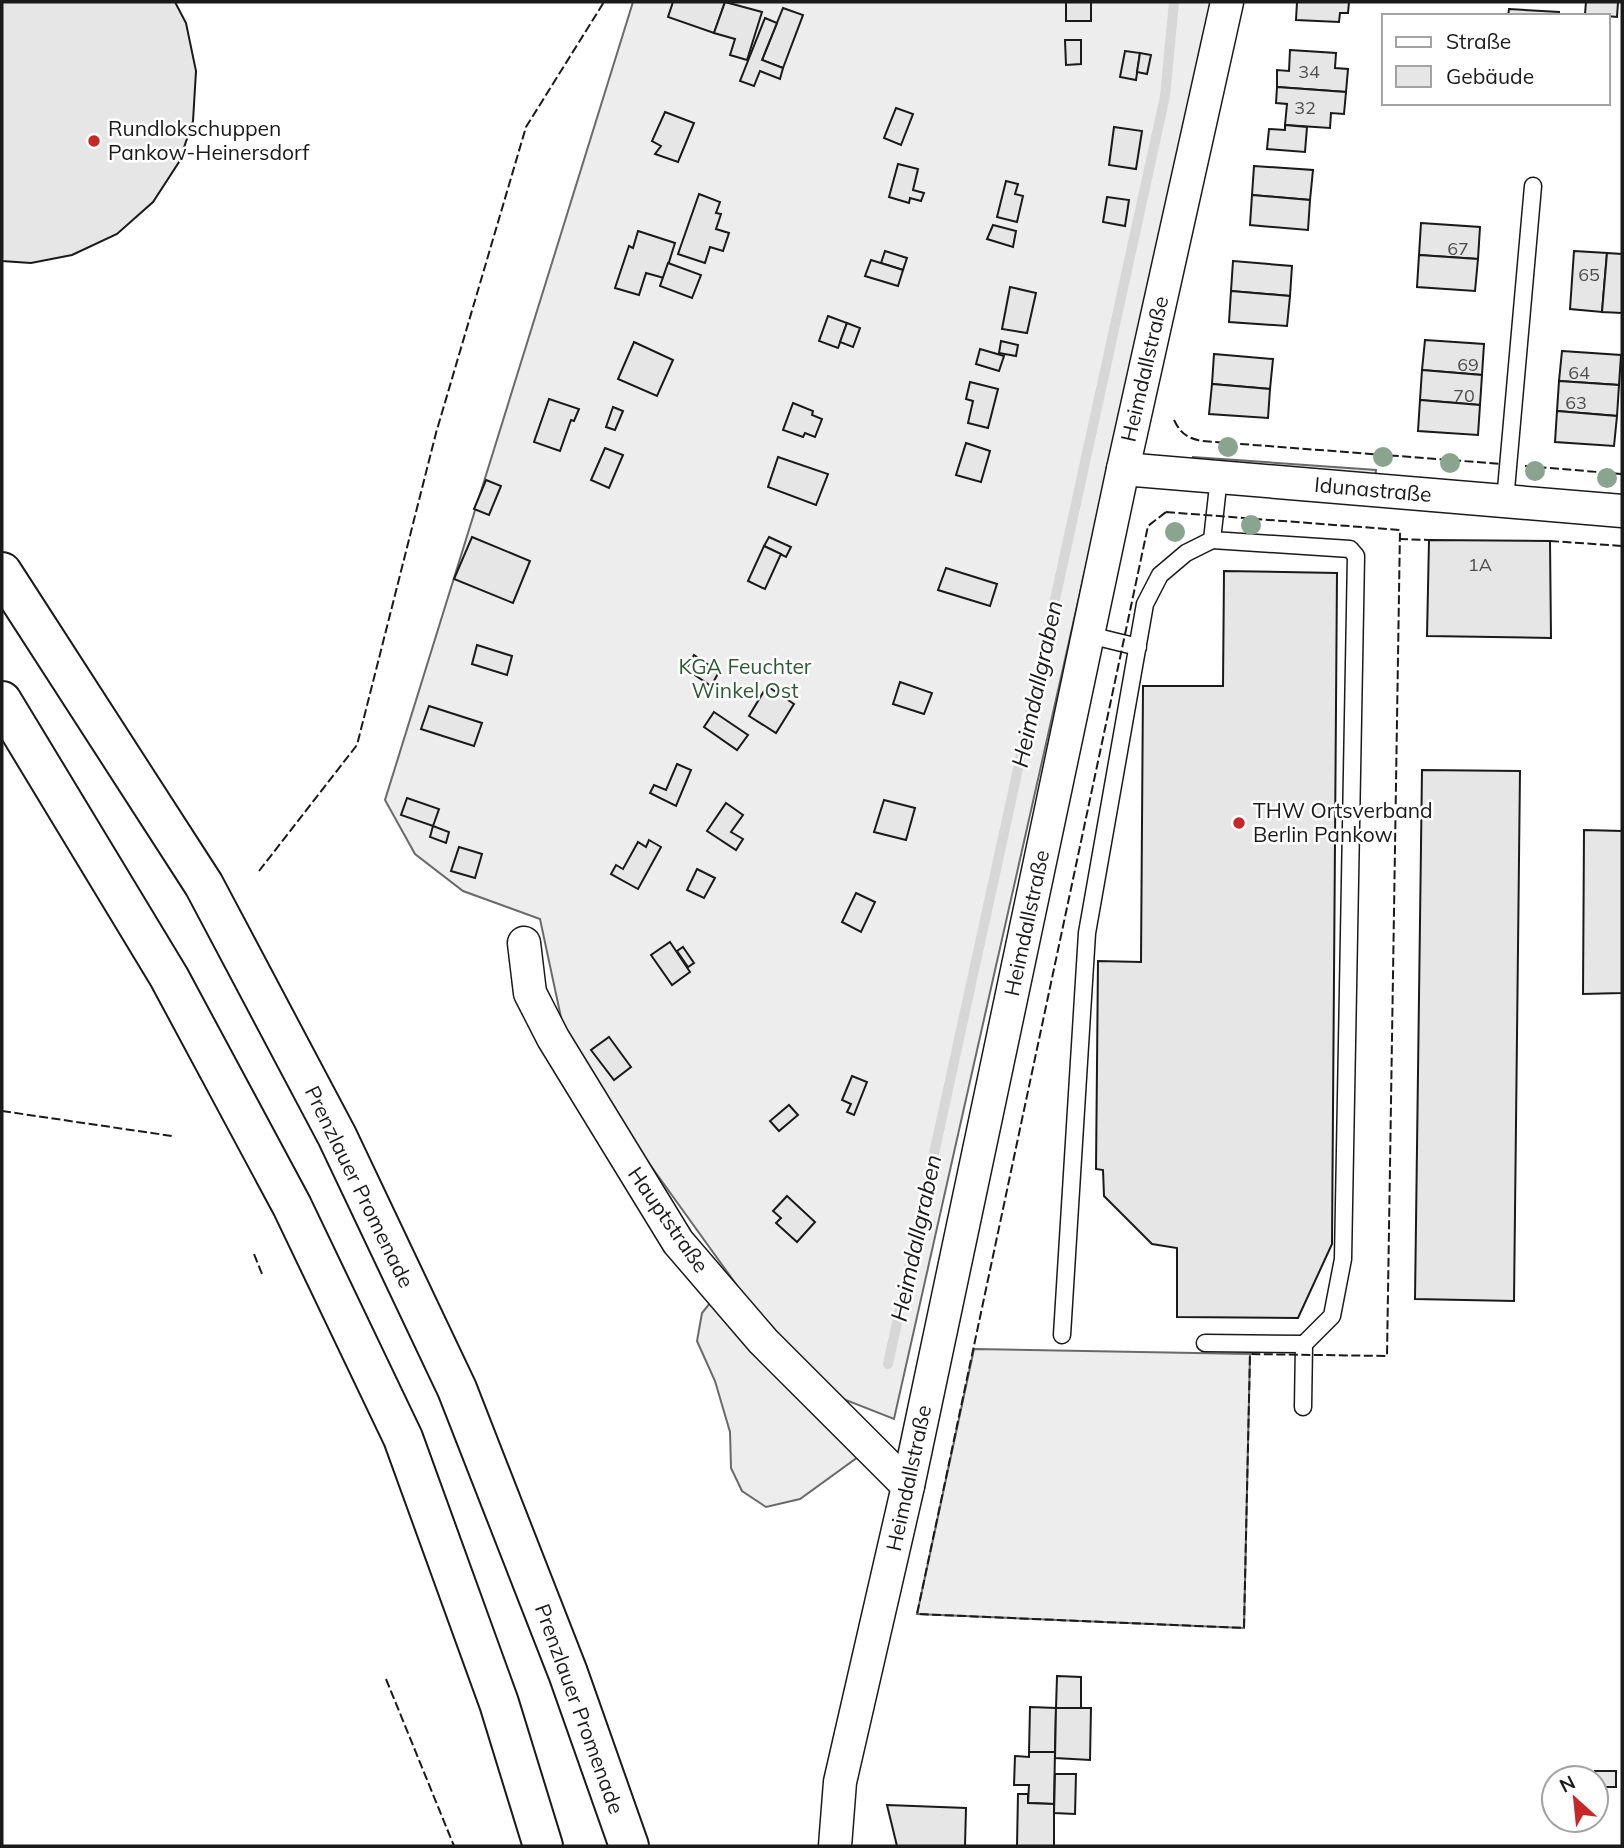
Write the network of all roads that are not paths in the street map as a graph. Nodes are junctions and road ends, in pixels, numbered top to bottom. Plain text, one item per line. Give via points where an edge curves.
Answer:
1 (1227, 2) edge
2 (1533, 186) dead end
3 (1123, 469) junction
4 (1219, 477) junction
5 (1505, 501) junction
6 (1622, 511) edge
7 (1212, 540) junction
8 (2, 572) edge
9 (1089, 635) junction
10 (1138, 647) junction
11 (2, 701) edge
12 (524, 943) dead end
13 (1062, 1335) dead end
14 (1205, 1343) dead end
15 (1304, 1344) junction
16 (1303, 1407) dead end
17 (908, 1486) junction
18 (543, 1846) edge
19 (629, 1846) edge
20 (835, 1846) edge

1 - 3 street, Heimdallstraße
2 - 5 lane
3 - 4 street, Idunastraße
3 - 9 street, Heimdallstraße
4 - 5 street, Idunastraße
4 - 7 lane
5 - 6 street, Idunastraße
7 - 10 lane via 1186,553 1160,575 1145,604
7 - 15 lane via 1350,549 1356,556 1343,1259 1332,1316
8 - 19 main road, Prenzlauer Promenade via 204,885 337,1136 457,1389 568,1673
9 - 10 lane
9 - 17 street, Heimdallstraße
10 - 13 lane via 1087,933
11 - 18 main road via 169,977 292,1206 403,1438 499,1703
12 - 17 street, Hauptstraße via 530,993 553,1038 678,1242 763,1341
14 - 15 lane
15 - 16 lane
17 - 20 street, Heimdallstraße via 840,1782

